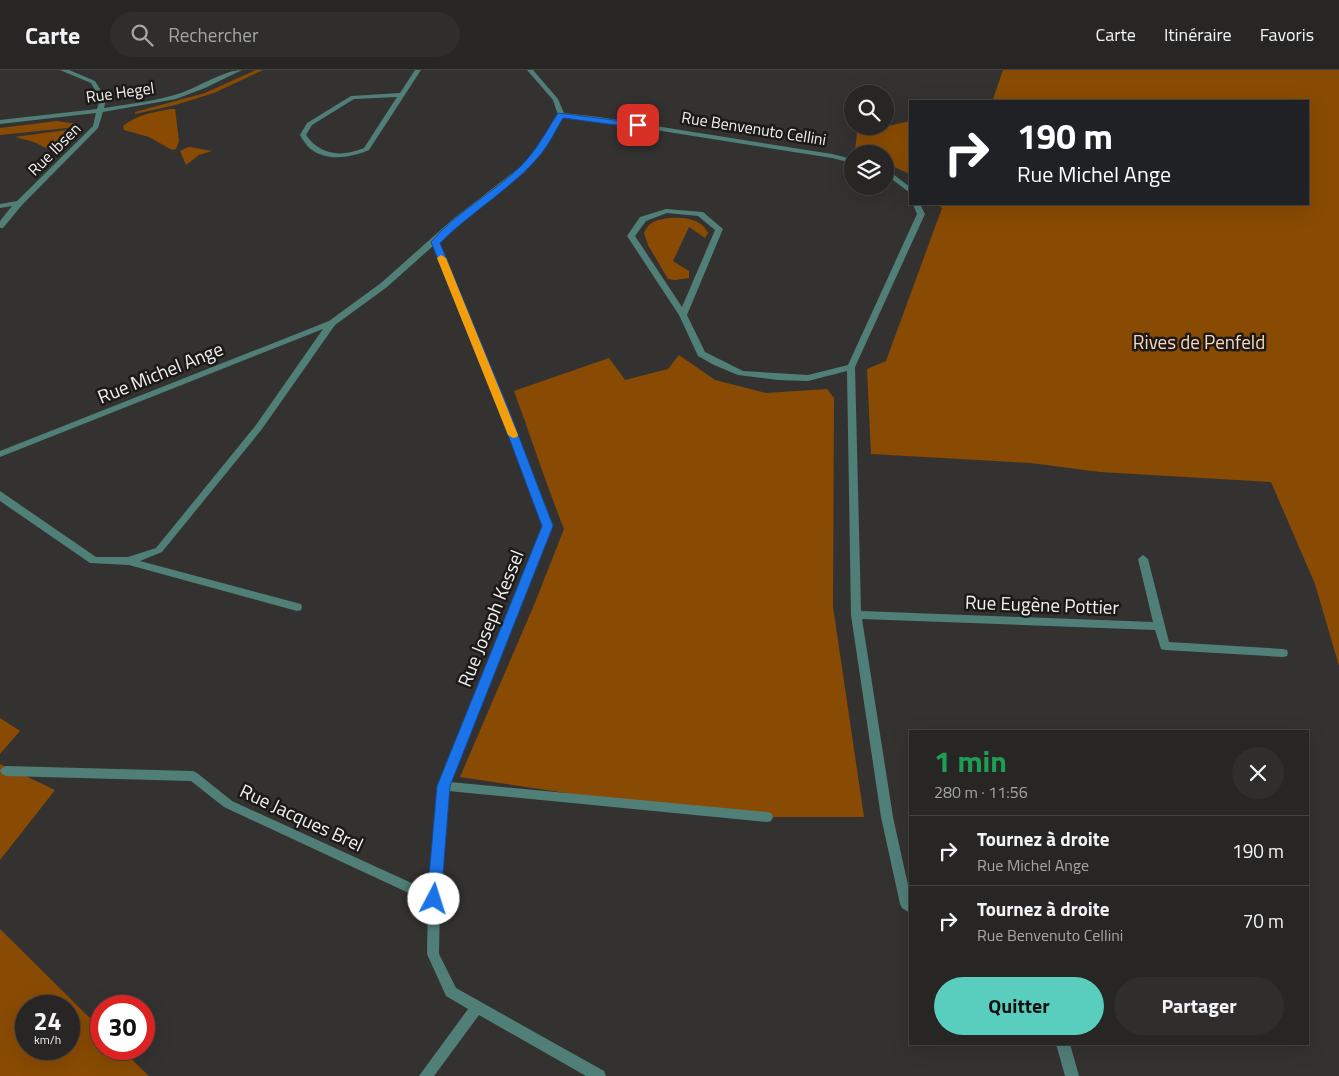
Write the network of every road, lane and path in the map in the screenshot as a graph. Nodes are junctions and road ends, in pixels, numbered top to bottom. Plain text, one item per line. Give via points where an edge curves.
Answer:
1 (63, 70) edge
2 (239, 70) edge
3 (418, 70) edge
4 (530, 70) edge
5 (403, 95) junction
6 (101, 110) junction
7 (561, 115) junction
8 (0, 122) edge
9 (844, 159) edge
10 (894, 178) edge
11 (909, 190) edge
12 (19, 203) junction
13 (917, 205) edge
14 (0, 206) edge
15 (0, 226) edge
16 (435, 242) junction
17 (684, 315) junction
18 (332, 323) junction
19 (851, 367) junction
20 (0, 454) edge
21 (0, 494) edge
22 (1143, 559) dead end
23 (129, 561) junction
24 (297, 607) dead end
25 (856, 614) junction
26 (1159, 626) junction
27 (1283, 652) dead end
28 (6, 771) dead end
29 (443, 786) junction
30 (767, 817) dead end
31 (434, 899) junction
32 (909, 906) edge
33 (477, 1007) junction
34 (1063, 1045) edge
35 (426, 1076) edge
36 (598, 1076) edge
37 (1072, 1076) edge

1 - 6 street via 93,82 103,99
2 - 6 street, Rue Hegel via 166,100
3 - 5 street
4 - 7 street via 556,100
5 - 5 street via 353,97 308,124 303,135 314,149 340,156 360,153 367,149
6 - 8 street, Rue Hegel
6 - 12 street, Rue Ibsen via 96,128
7 - 9 street, Rue Benvenuto Cellini
7 - 16 street, Rue Michel Ange via 539,152 522,170 456,221
10 - 11 street
12 - 14 street
12 - 15 street, Rue Ibsen
13 - 19 street via 921,214
16 - 18 street, Rue Michel Ange
16 - 29 street, Rue Joseph Kessel via 548,526
17 - 17 street via 631,236 643,220 666,211 700,214 719,229
17 - 19 street via 701,354 741,372 778,378 808,378
18 - 20 street, Rue Michel Ange
18 - 23 street, Rue Michel Ange via 258,427 159,550
19 - 25 street
21 - 23 street, Rue Michel Ange via 94,560
22 - 26 street
23 - 24 street, Rue Michel Ange
25 - 26 street, Rue Eugène Pottier
25 - 32 street via 887,817
26 - 27 street via 1165,646
28 - 31 street, Rue Jacques Brel via 193,776 228,804
29 - 30 street
29 - 31 street, Rue Joseph Kessel
31 - 33 street, Rue Joseph Kessel via 433,954 451,992
33 - 35 street
33 - 36 street, Rue Joseph Kessel
34 - 37 street

